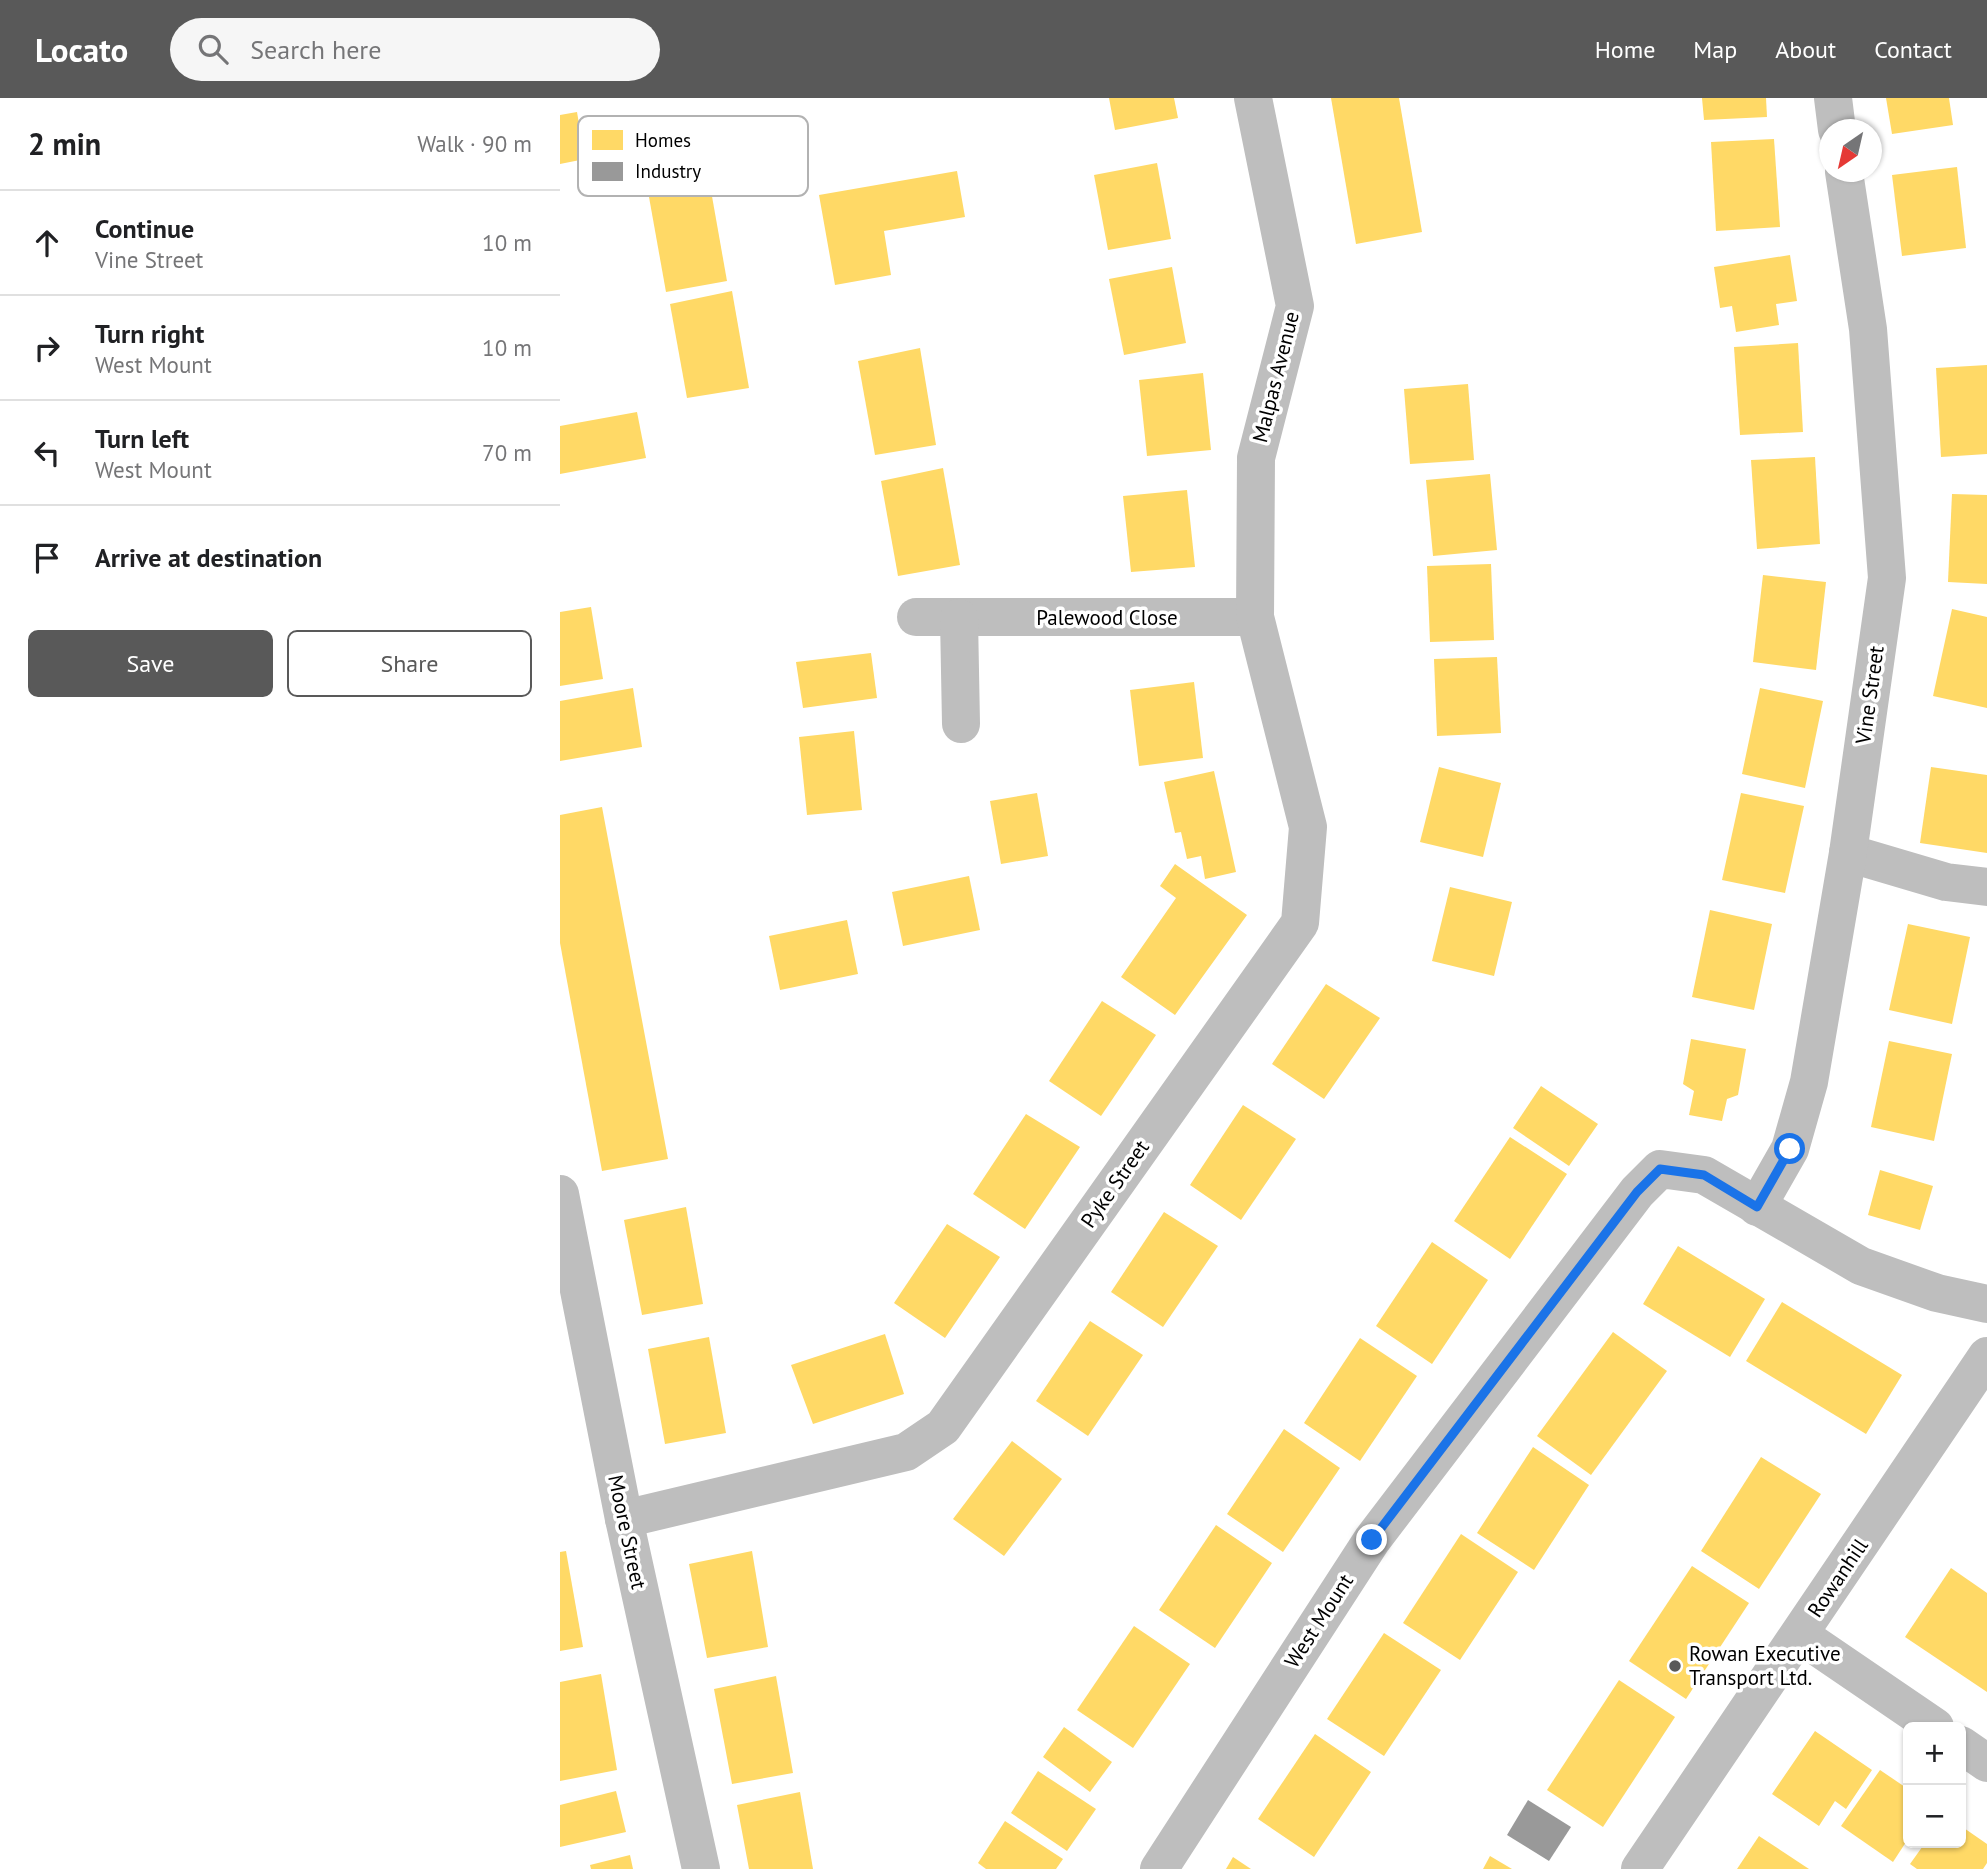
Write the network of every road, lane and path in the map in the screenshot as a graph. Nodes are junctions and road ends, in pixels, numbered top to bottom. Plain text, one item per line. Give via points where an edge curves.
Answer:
1 (1253, 98) edge
2 (1833, 98) edge
3 (1836, 119) edge
4 (1846, 182) edge
5 (916, 617) dead end
6 (1255, 617) junction
7 (959, 618) junction
8 (961, 724) dead end
9 (1848, 853) junction
10 (1987, 887) edge
11 (560, 1194) edge
12 (1757, 1207) junction
13 (1987, 1304) edge
14 (1987, 1356) edge
15 (624, 1519) junction
16 (1800, 1635) junction
17 (1928, 1722) edge
18 (1966, 1748) edge
19 (1987, 1763) edge
20 (701, 1869) edge
21 (1159, 1869) edge
22 (1640, 1869) edge

1 - 6 street, Malpas Avenue via 1295,306 1256,458
2 - 3 street
4 - 9 street, Vine Street via 1868,329 1887,578
5 - 7 street, Palewood Close
6 - 7 street, Palewood Close
6 - 15 street, Pyke Street via 1308,827 1300,923 943,1427 906,1452
7 - 8 street
9 - 10 street via 1946,882
9 - 12 street, Vine Street via 1809,1082 1790,1149
11 - 15 street, Moore Street
12 - 13 street via 1861,1266 1937,1293
12 - 21 street, West Mount via 1704,1175 1660,1169 1637,1192 1372,1540
14 - 16 street, Rowanhill
15 - 20 street, Moore Street
16 - 17 street
16 - 22 street, Rowanhill
18 - 19 street

